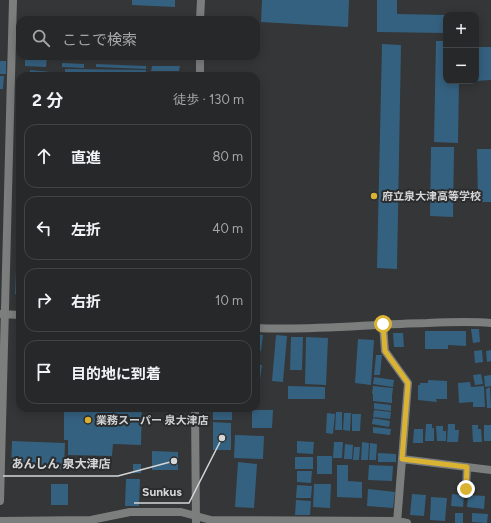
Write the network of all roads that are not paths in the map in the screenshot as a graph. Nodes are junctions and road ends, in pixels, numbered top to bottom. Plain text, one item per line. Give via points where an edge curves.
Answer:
1 (13, 0) edge
2 (201, 0) edge
3 (200, 16) edge
4 (200, 60) edge
5 (200, 72) edge
6 (0, 162) edge
7 (10, 162) junction
8 (2, 314) edge
9 (16, 315) edge
10 (491, 323) edge
11 (383, 324) junction
12 (260, 328) edge
13 (195, 412) edge
14 (402, 459) junction
15 (467, 467) junction
16 (491, 470) edge
17 (466, 489) dead end
18 (0, 501) edge
19 (196, 520) edge
20 (0, 521) edge
21 (91, 521) edge
22 (397, 522) edge
23 (407, 523) edge

1 - 7 street
2 - 3 street
4 - 5 street
6 - 7 street
7 - 8 street
8 - 9 street
8 - 18 street
10 - 11 street via 475,321
11 - 12 street via 303,329
11 - 14 street via 385,351 408,383
13 - 19 street
14 - 15 street
14 - 22 street
15 - 16 street
15 - 17 street
19 - 21 street via 181,512 130,512
19 - 22 street
20 - 21 street
22 - 23 street

